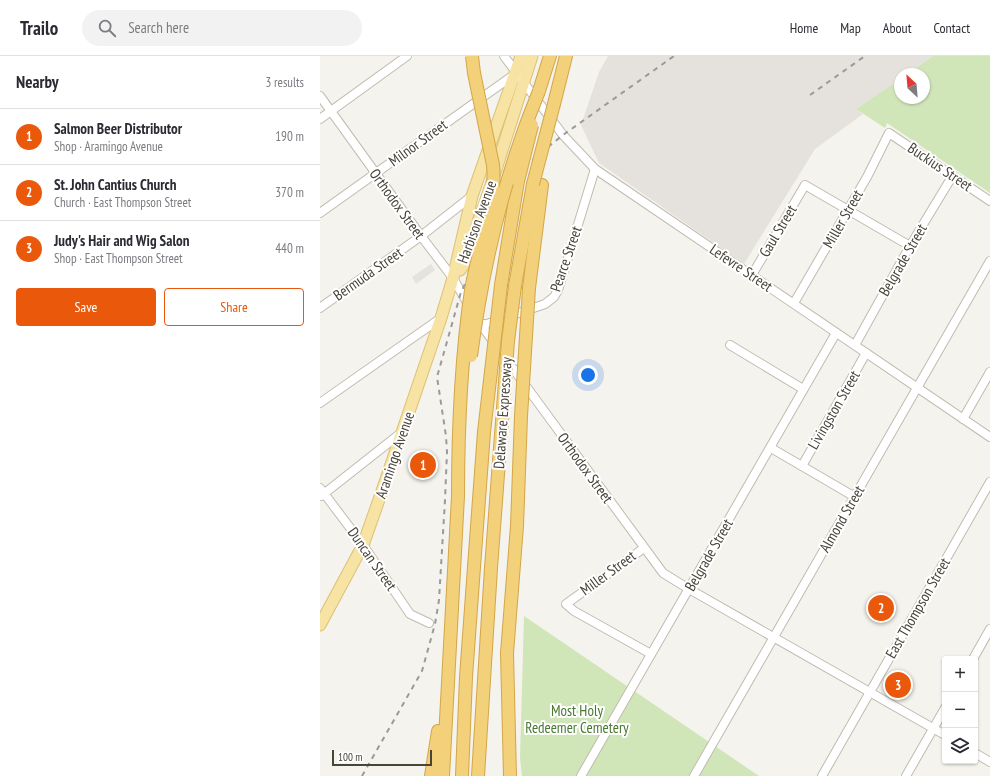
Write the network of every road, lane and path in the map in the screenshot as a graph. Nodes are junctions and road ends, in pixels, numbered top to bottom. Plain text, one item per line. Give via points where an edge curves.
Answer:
1 (407, 56) edge
2 (472, 56) edge
3 (504, 56) edge
4 (521, 56) edge
5 (532, 56) edge
6 (550, 56) edge
7 (566, 56) edge
8 (516, 73) junction
9 (523, 83) junction
10 (539, 91) junction
11 (320, 96) edge
12 (331, 111) junction
13 (320, 119) edge
14 (889, 133) joint
15 (595, 169) junction
16 (375, 174) junction
17 (953, 176) junction
18 (537, 185) junction
19 (472, 196) junction
20 (990, 201) edge
21 (848, 210) junction
22 (320, 213) edge
23 (421, 236) junction
24 (910, 246) junction
25 (990, 261) edge
26 (752, 275) junction
27 (453, 278) junction
28 (794, 303) junction
29 (320, 308) edge
30 (441, 318) junction
31 (479, 324) junction
32 (836, 333) junction
33 (730, 345) dead end
34 (855, 345) junction
35 (866, 353) junction
36 (990, 372) edge
37 (917, 388) junction
38 (803, 389) junction
39 (320, 403) edge
40 (963, 419) junction
41 (402, 433) junction
42 (990, 438) edge
43 (771, 448) junction
44 (802, 466) junction
45 (990, 482) edge
46 (321, 493) edge
47 (458, 496) junction
48 (855, 497) junction
49 (363, 545) junction
50 (644, 548) junction
51 (689, 589) junction
52 (429, 623) dead end
53 (320, 625) edge
54 (990, 629) edge
55 (450, 635) junction
56 (774, 638) junction
57 (651, 654) junction
58 (975, 656) edge
59 (870, 692) junction
60 (942, 713) edge
61 (934, 728) junction
62 (942, 733) edge
63 (978, 755) edge
64 (990, 762) edge
65 (431, 776) edge
66 (443, 776) edge
67 (462, 776) edge
68 (478, 776) edge
69 (510, 776) edge
70 (581, 776) edge
71 (694, 776) edge
72 (822, 776) edge
73 (906, 776) edge

1 - 12 street
2 - 47 highway, bridge via 494,179 493,197 473,281 465,331 460,399
3 - 8 street, Lefevre Street
4 - 8 main road, Harbison Avenue
5 - 9 main road, Harbison Avenue
6 - 10 highway, Delaware Expressway
7 - 18 highway, bridge
8 - 9 street, Lefevre Street
8 - 16 street, Milnor Street
8 - 19 main road, Harbison Avenue
9 - 15 street, Lefevre Street via 563,135
9 - 27 main road, Harbison Avenue via 463,266
10 - 47 highway, bridge via 516,151 488,251 471,357
10 - 67 highway, Delaware Expressway, bridge via 518,181 501,285 484,432 466,677
11 - 12 street, Orthodox Street
12 - 13 street
12 - 16 street, Orthodox Street
14 - 17 street, Buckius Street
14 - 21 street, Miller Street
15 - 26 street, Lefevre Street
15 - 31 street, Pearce Street via 554,297 545,304 507,318
16 - 22 street, Milnor Street
16 - 23 street, Orthodox Street
17 - 20 street, Buckius Street
17 - 24 street, Belgrade Street
18 - 68 highway, Delaware Expressway, bridge via 515,286 508,341
18 - 69 highway, bridge via 507,653
19 - 23 street, Bermuda Street
19 - 27 main road, Harbison Avenue
21 - 24 street
21 - 26 street, Gaul Street via 805,186
21 - 28 street, Miller Street
23 - 27 street, Orthodox Street
23 - 29 street, Bermuda Street
24 - 34 street, Belgrade Street
25 - 37 street, Almond Street
26 - 28 street, Lefevre Street
27 - 30 main road, Aramingo Avenue
27 - 31 street, Orthodox Street
28 - 32 street, Lefevre Street
30 - 39 street
30 - 41 main road, Aramingo Avenue
31 - 50 street, Orthodox Street
32 - 34 street, Lefevre Street
32 - 38 street, Belgrade Street
33 - 38 street
34 - 35 street, Lefevre Street
35 - 37 street, Lefevre Street
35 - 44 street, Livingston Street
36 - 40 street
37 - 40 street, Lefevre Street
37 - 48 street, Almond Street
38 - 43 street, Belgrade Street
40 - 42 street, Lefevre Street
41 - 46 street
41 - 49 main road, Aramingo Avenue
43 - 44 street
43 - 51 street, Belgrade Street
44 - 48 street
45 - 59 street, East Thompson Street
46 - 49 street, Duncan Street
47 - 55 highway
48 - 56 street, Almond Street
49 - 52 street, Duncan Street via 410,614
49 - 53 main road, Aramingo Avenue
50 - 51 street, Orthodox Street via 663,573
50 - 57 street, Miller Street via 566,604
51 - 56 street, Orthodox Street
51 - 57 street, Belgrade Street
54 - 58 street
55 - 65 highway
55 - 66 highway
56 - 59 street, Orthodox Street
56 - 71 street, Almond Street
57 - 70 street, Belgrade Street
59 - 61 street, Orthodox Street
59 - 72 street, East Thompson Street
60 - 61 street
61 - 62 street, Orthodox Street
61 - 73 street
63 - 64 street

